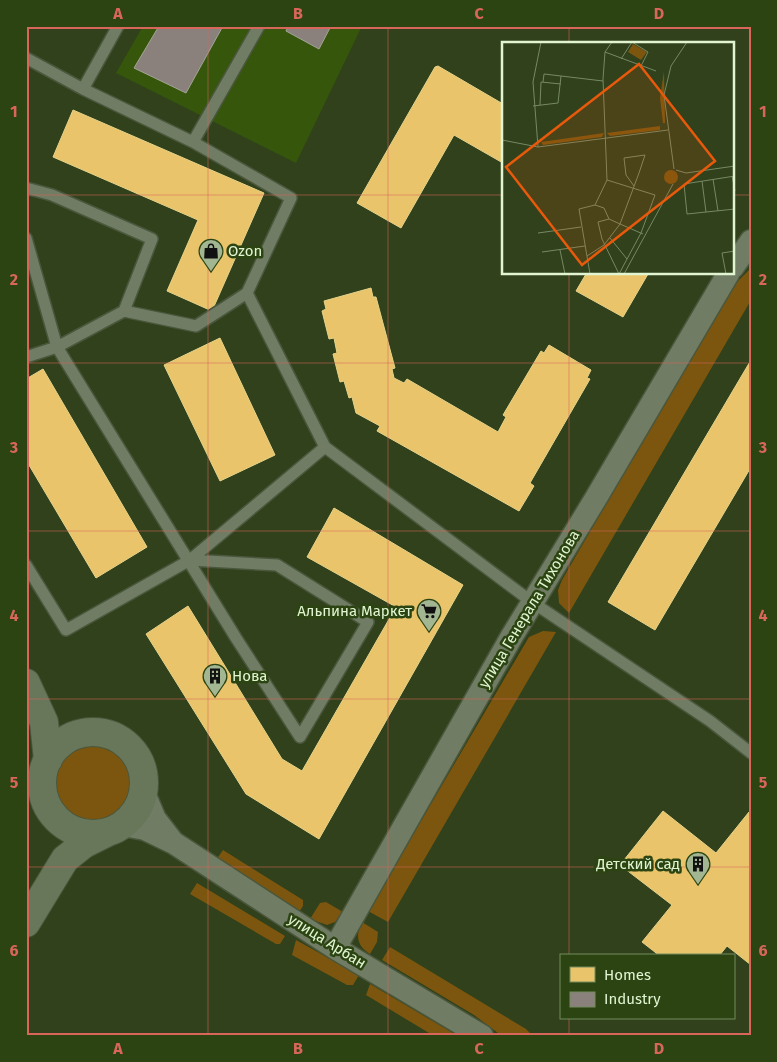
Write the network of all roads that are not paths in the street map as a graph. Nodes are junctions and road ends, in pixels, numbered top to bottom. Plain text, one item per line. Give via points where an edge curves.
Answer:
1 (118, 26) edge
2 (259, 26) edge
3 (26, 58) edge
4 (83, 89) junction
5 (192, 142) junction
6 (26, 188) edge
7 (26, 239) edge
8 (751, 241) edge
9 (734, 266) edge
10 (727, 275) edge
11 (247, 292) junction
12 (124, 311) junction
13 (57, 347) junction
14 (26, 357) edge
15 (324, 447) junction
16 (190, 560) junction
17 (26, 565) edge
18 (532, 602) junction
19 (32, 695) edge
20 (85, 732) junction
21 (751, 753) edge
22 (48, 760) junction
23 (144, 793) junction
24 (58, 819) junction
25 (116, 828) junction
26 (174, 843) junction
27 (58, 869) junction
28 (26, 923) edge
29 (335, 948) junction
30 (482, 1036) edge

1 - 4 lane
2 - 5 lane
3 - 4 lane
4 - 5 lane
5 - 11 lane via 291,198
6 - 12 lane via 52,195 152,239
7 - 13 lane
8 - 9 street
10 - 18 street, улица Генерала Тихонова
11 - 12 lane via 196,326
11 - 15 lane
12 - 13 lane
13 - 14 lane
13 - 16 lane
15 - 16 lane
15 - 18 lane
16 - 16 lane via 236,638 300,737 368,622 277,565
16 - 17 lane via 66,630
18 - 21 lane via 710,721
18 - 29 street, улица Генерала Тихонова
19 - 20 main road via 64,724
19 - 22 main road via 47,732
20 - 22 main road via 59,745
20 - 23 main road via 106,733 133,750 142,770
22 - 24 main road via 43,791
23 - 25 main road via 137,809
23 - 26 street via 156,819
24 - 25 main road via 87,833
24 - 27 main road via 61,845
25 - 26 street via 145,829
25 - 27 main road via 75,850
26 - 29 street, улица Арбан
27 - 28 main road
29 - 30 street, улица Арбан

